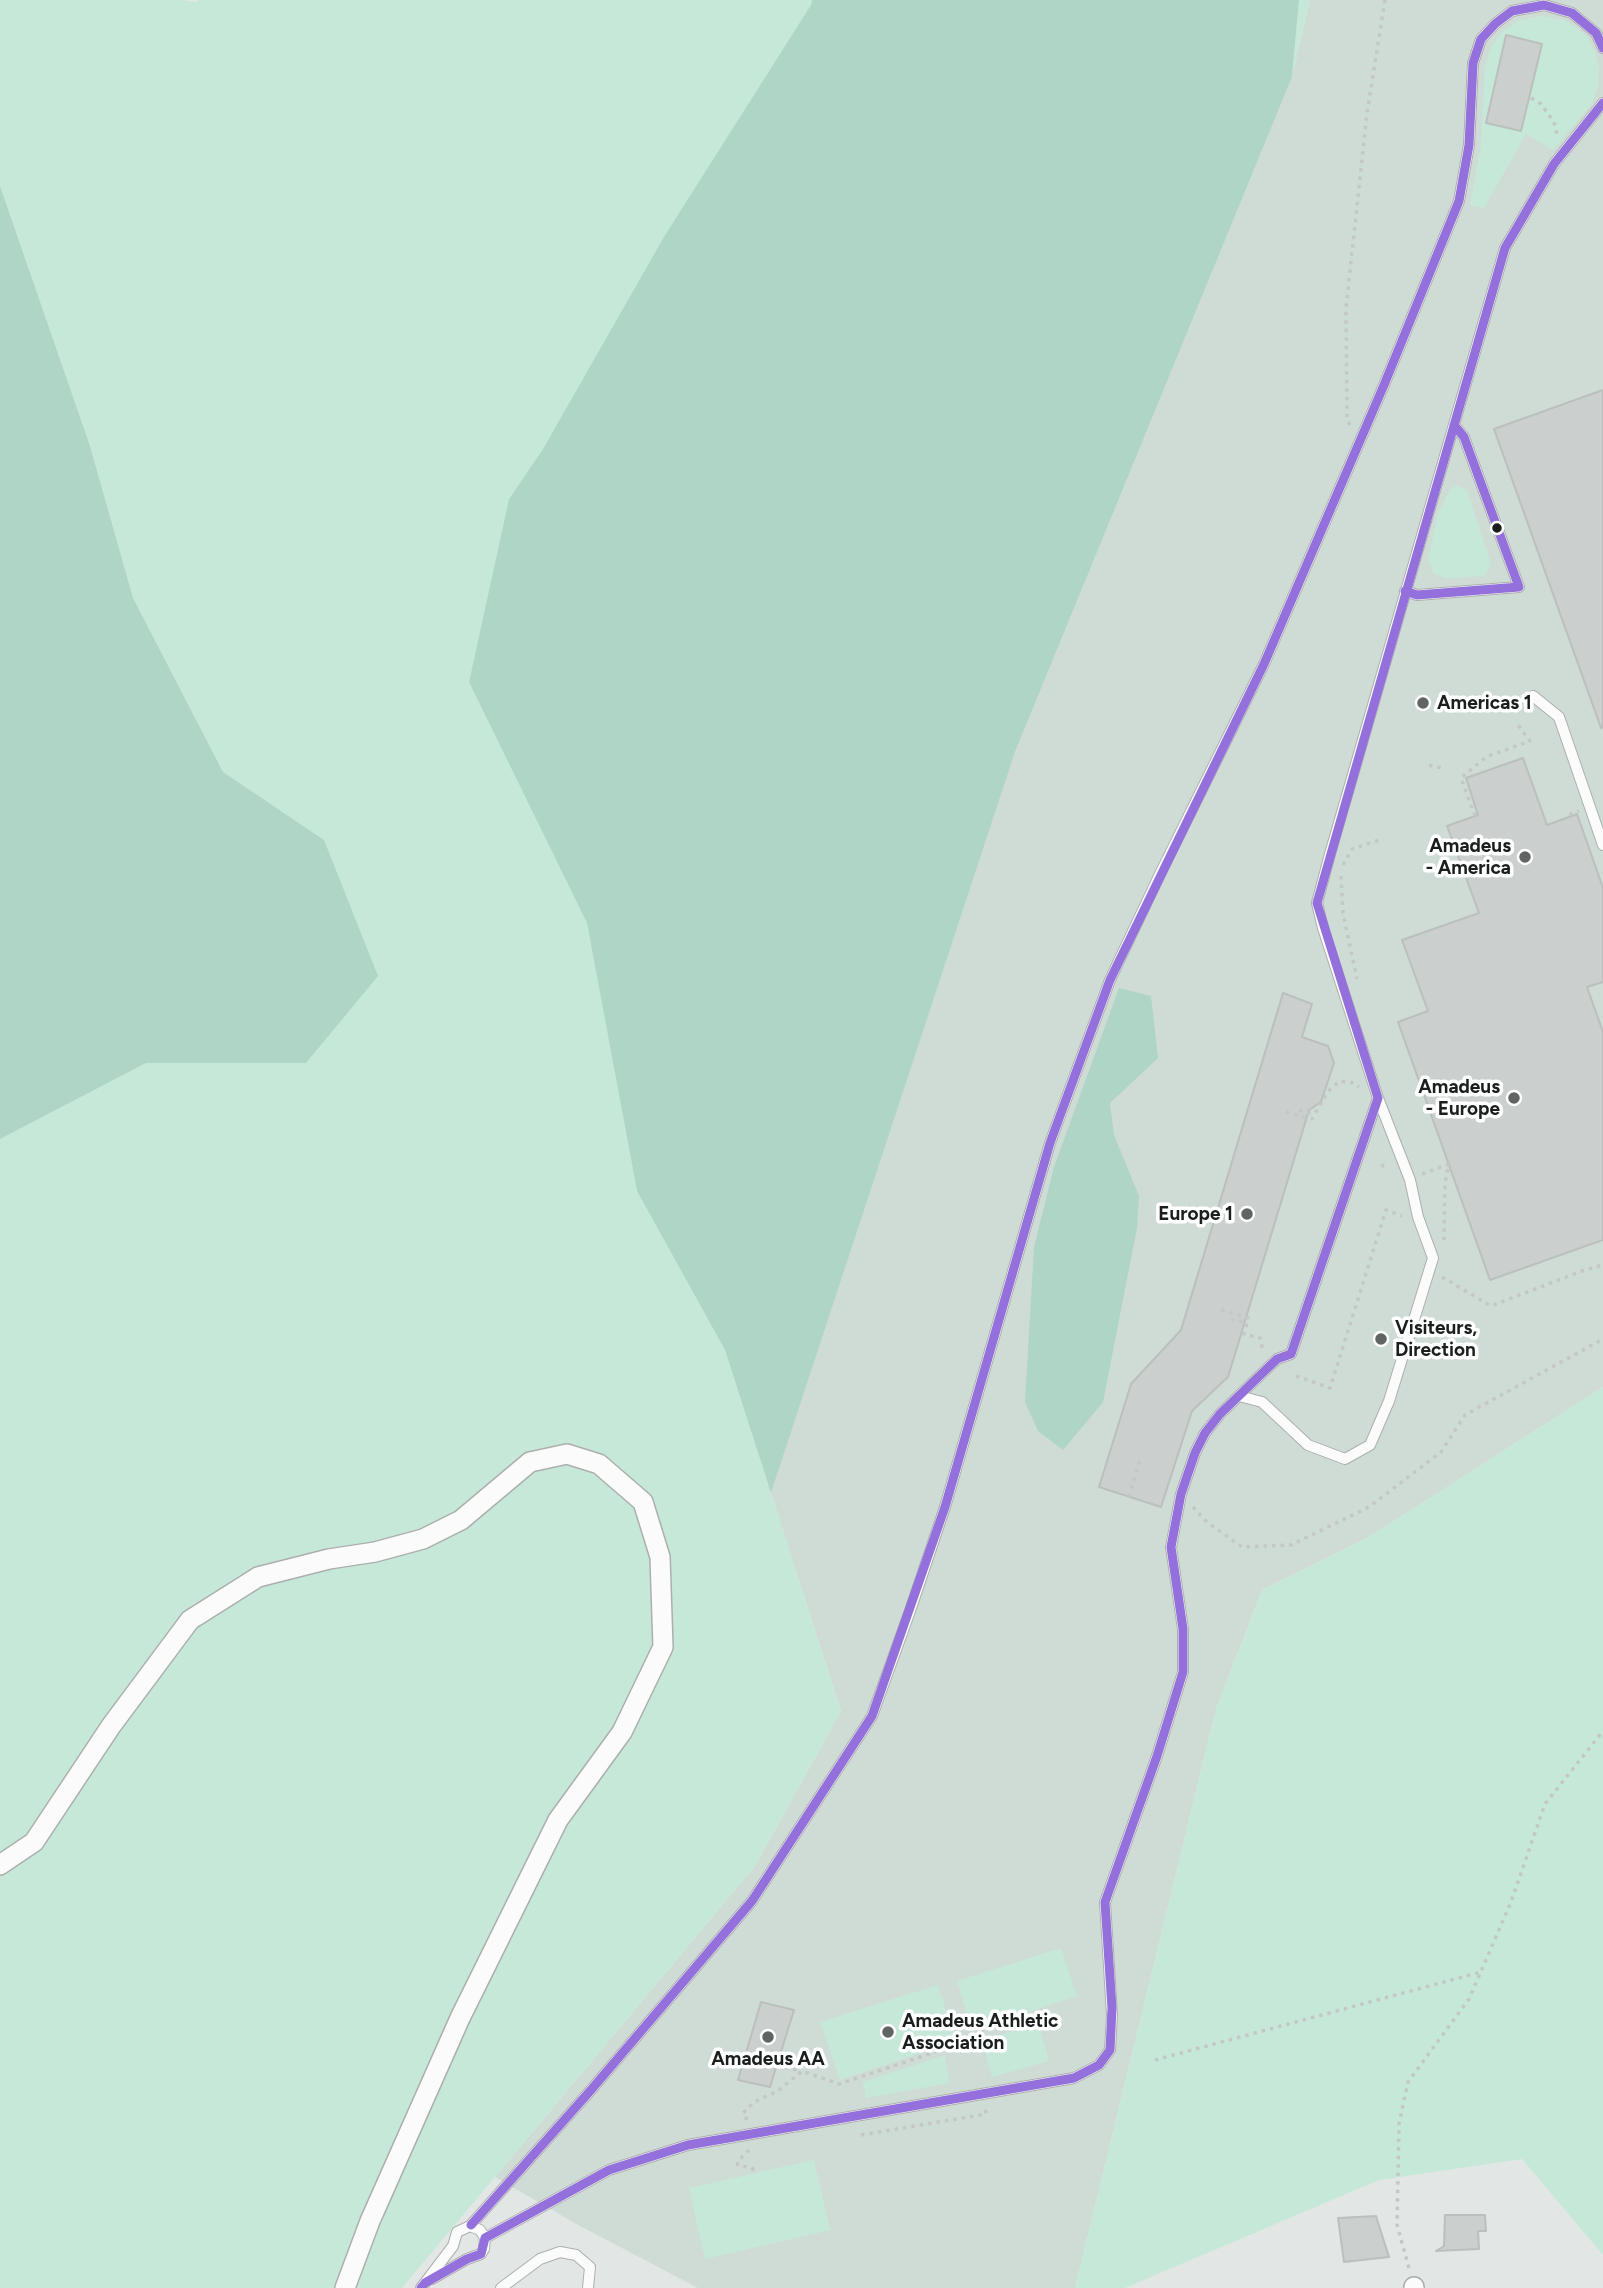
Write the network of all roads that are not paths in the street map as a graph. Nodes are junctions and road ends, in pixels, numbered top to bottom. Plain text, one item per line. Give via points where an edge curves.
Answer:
1 (1603, 48) edge
2 (1603, 103) edge
3 (1454, 425) junction
4 (1405, 590) junction
5 (1532, 696) dead end
6 (1603, 845) edge
7 (1378, 1098) junction
8 (1239, 1396) junction
9 (0, 1865) edge
10 (470, 2226) junction
11 (485, 2238) junction
12 (453, 2246) junction
13 (467, 2259) junction
14 (423, 2285) edge
15 (345, 2288) edge
16 (501, 2288) edge
17 (588, 2288) edge

1 - 10 lane via 1596,33 1572,13 1544,5 1513,11 1481,39 1473,63 1469,145 1460,201 1265,664 1111,979 1050,1143 945,1507 872,1716 752,1901
2 - 3 lane via 1554,164 1506,248
3 - 4 lane
3 - 4 lane via 1464,437 1519,587 1417,594
4 - 7 lane via 1317,904
5 - 6 lane via 1559,717
7 - 8 lane via 1291,1354 1277,1359
7 - 8 lane via 1410,1180 1433,1258 1389,1401 1370,1445 1345,1459 1308,1445 1262,1402
8 - 11 lane via 1205,1433 1181,1494 1171,1547 1183,1629 1183,1672 1105,1902 1112,2008 1110,2050 1099,2065 1074,2078 688,2145 609,2170
9 - 15 street via 34,1842 111,1726 190,1620 258,1577 423,1539 460,1520 530,1462 567,1454 599,1464 643,1502 660,1557 663,1647 622,1732 558,1820 460,2018
10 - 11 lane
10 - 12 lane via 457,2232
11 - 13 lane via 481,2254
12 - 13 lane
12 - 14 lane
13 - 14 lane
16 - 17 lane via 540,2259 560,2252 576,2255 590,2267

